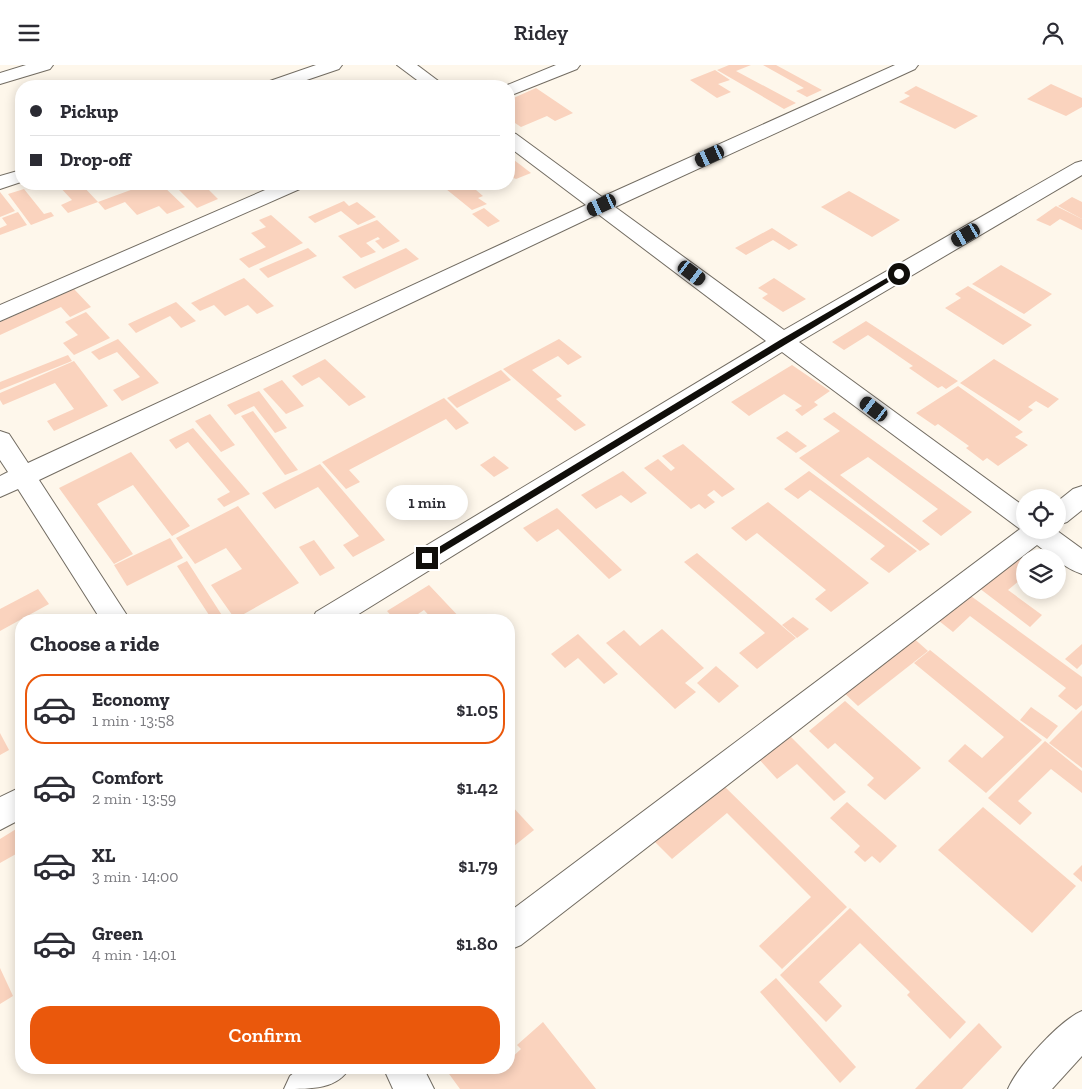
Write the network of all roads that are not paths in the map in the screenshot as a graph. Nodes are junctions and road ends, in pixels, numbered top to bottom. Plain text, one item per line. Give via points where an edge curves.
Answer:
1 (44, 65) edge
2 (333, 65) edge
3 (406, 65) edge
4 (571, 65) edge
5 (909, 65) edge
6 (0, 79) edge
7 (290, 80) edge
8 (427, 80) edge
9 (515, 88) edge
10 (515, 142) edge
11 (1082, 167) edge
12 (15, 177) edge
13 (0, 183) edge
14 (281, 190) edge
15 (602, 205) junction
16 (0, 314) edge
17 (783, 341) junction
18 (0, 440) edge
19 (11, 481) edge
20 (1082, 496) edge
21 (1066, 509) edge
22 (1016, 514) edge
23 (1025, 539) edge
24 (1049, 539) edge
25 (1082, 563) edge
26 (111, 614) edge
27 (336, 614) edge
28 (15, 806) edge
29 (0, 815) edge
30 (515, 928) edge
31 (1082, 1029) edge
32 (323, 1074) edge
33 (405, 1074) edge
34 (304, 1089) edge
35 (415, 1089) edge
36 (1027, 1089) edge

1 - 6 street
2 - 7 street
3 - 8 street
4 - 9 street
5 - 15 street
10 - 15 street
11 - 17 street
12 - 13 street
14 - 16 street
15 - 17 street
15 - 19 street
17 - 22 street
17 - 27 street
18 - 19 street
19 - 26 street
20 - 21 street
23 - 30 street
24 - 25 street
28 - 29 street
31 - 36 street
32 - 34 street
33 - 35 street

